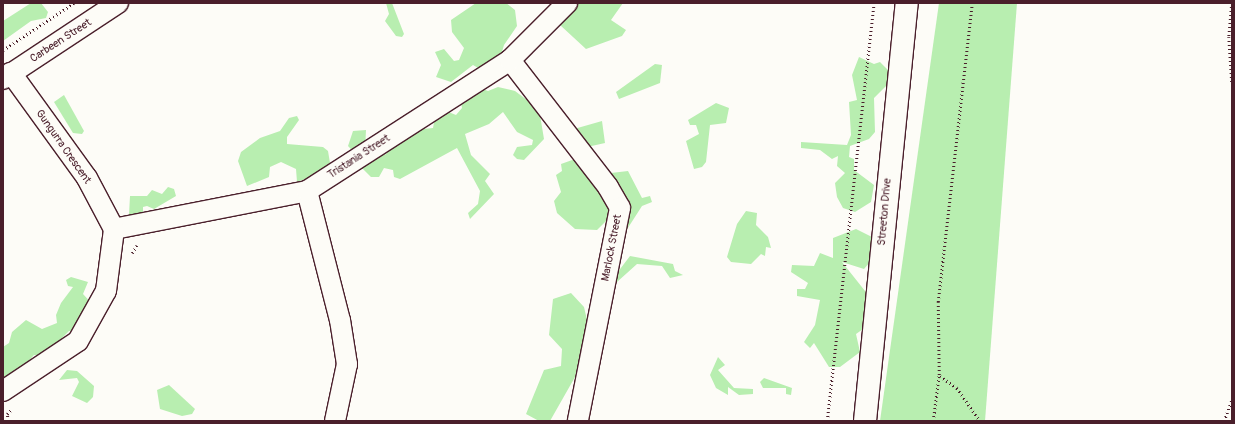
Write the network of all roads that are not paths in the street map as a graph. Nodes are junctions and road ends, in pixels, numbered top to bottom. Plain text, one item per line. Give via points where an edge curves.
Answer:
1 (118, 3) edge
2 (566, 3) edge
3 (907, 3) edge
4 (510, 60) junction
5 (7, 76) edge
6 (307, 191) junction
7 (114, 229) junction
8 (3, 391) edge
9 (869, 396) junction
10 (335, 421) edge
11 (578, 421) edge
12 (865, 421) edge
13 (875, 421) edge

1 - 5 street, Carbeen Street
2 - 4 street, Tristania Street
3 - 9 main road, Streeton Drive
4 - 6 street, Tristania Street
4 - 11 street, Marlock Street via 608,187 620,208
5 - 7 street, Gungurra Crescent via 87,178
6 - 7 street, Tristania Street
6 - 10 street via 340,320 347,364
7 - 8 street via 106,291 78,341
9 - 12 main road, Streeton Drive
9 - 13 main road

